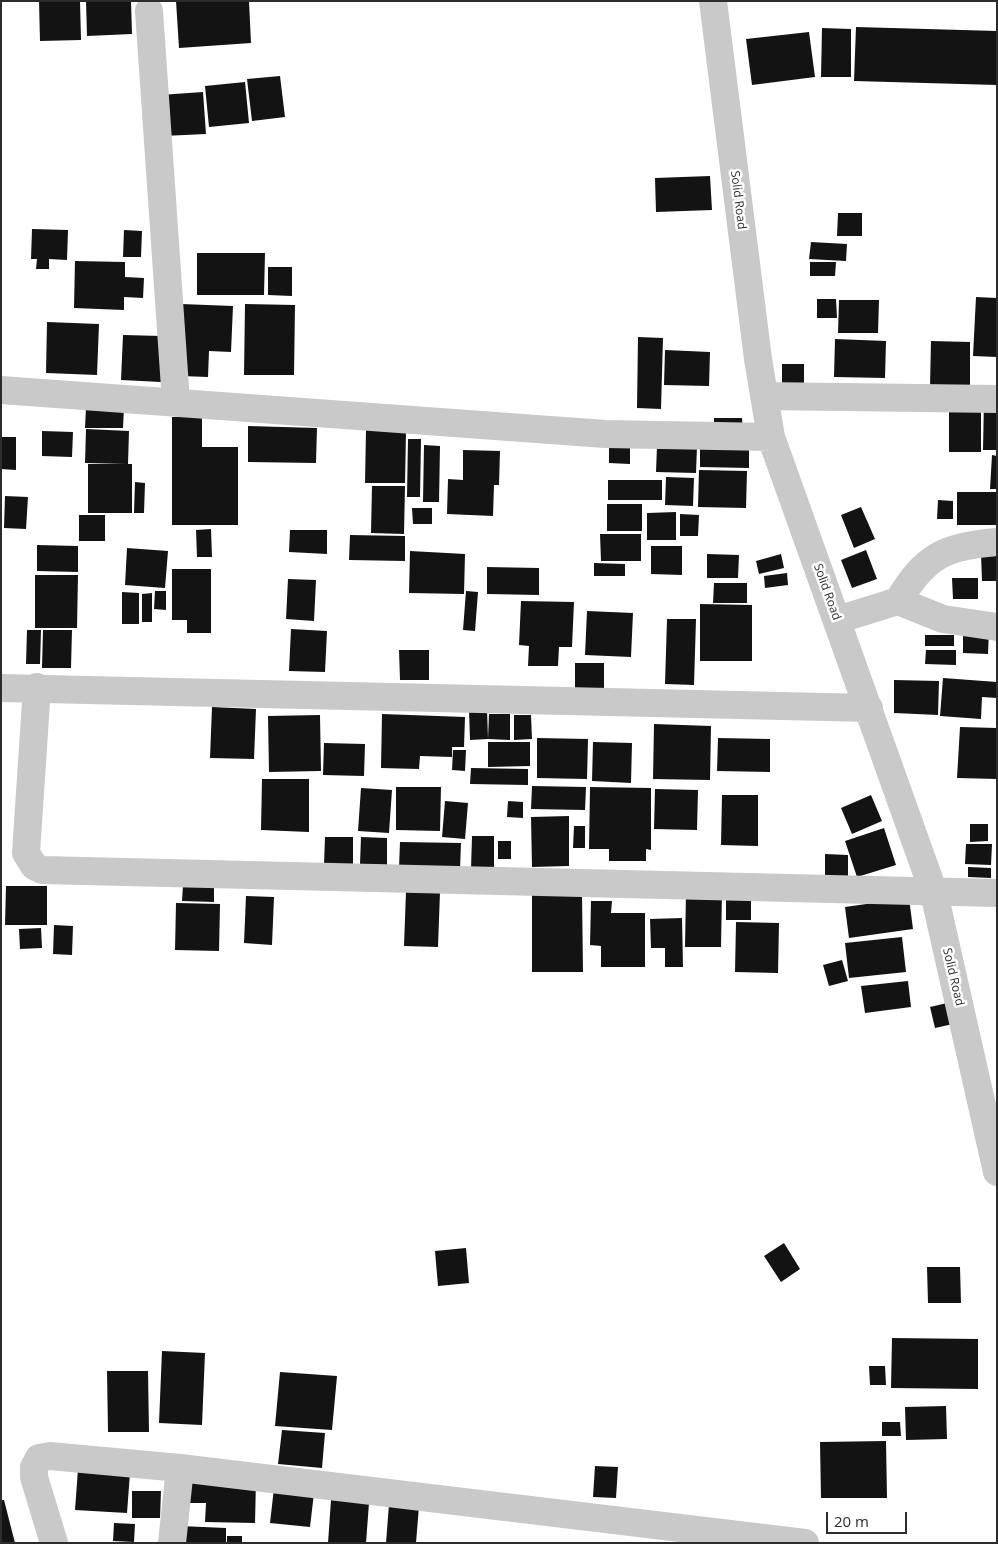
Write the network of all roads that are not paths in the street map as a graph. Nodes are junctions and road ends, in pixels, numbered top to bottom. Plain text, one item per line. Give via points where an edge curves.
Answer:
1 (713, 1) edge
2 (149, 11) dead end
3 (1, 390) edge
4 (764, 396) junction
5 (997, 400) edge
6 (176, 402) junction
7 (772, 437) junction
8 (997, 542) edge
9 (898, 601) junction
10 (838, 620) junction
11 (997, 627) edge
12 (37, 687) junction
13 (1, 688) edge
14 (869, 708) junction
15 (934, 893) junction
16 (997, 893) edge
17 (997, 1172) edge
18 (180, 1468) junction
19 (54, 1543) edge
20 (172, 1543) edge
21 (805, 1543) edge

1 - 4 street, Solid Road
2 - 6 street
3 - 6 street
4 - 5 street
4 - 7 street, Solid Road
6 - 7 street via 605,434
7 - 10 street, Solid Road
8 - 9 street via 964,545 937,555 913,577
9 - 10 street
9 - 11 street via 943,619
10 - 14 street, Solid Road
12 - 13 street
12 - 14 street
12 - 15 street via 26,853 29,860 42,870
14 - 15 street, Solid Road
15 - 16 street
15 - 17 street, Solid Road
18 - 19 street via 50,1456 39,1458 34,1467 34,1478
18 - 20 street
18 - 21 street

